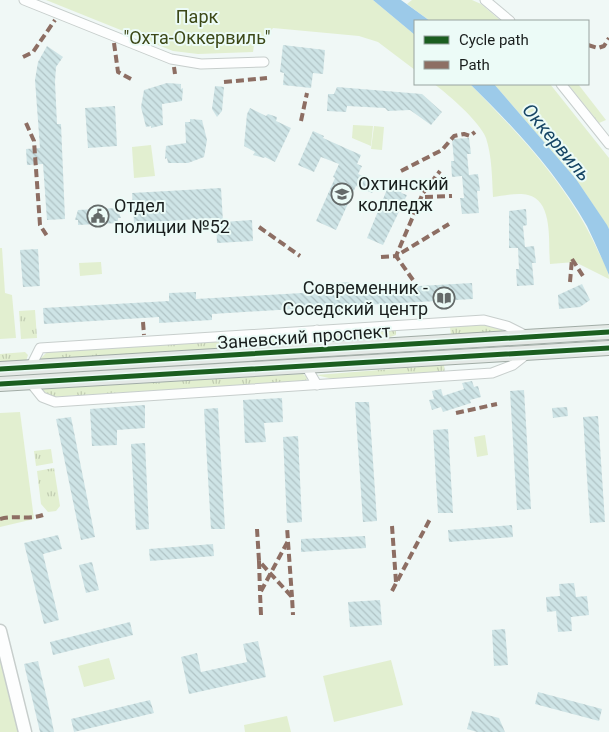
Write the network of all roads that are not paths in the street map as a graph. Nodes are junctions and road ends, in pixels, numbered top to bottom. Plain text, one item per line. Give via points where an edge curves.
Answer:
1 (24, 0) edge
2 (485, 0) edge
3 (509, 20) edge
4 (264, 62) dead end
5 (562, 85) edge
6 (609, 144) edge
7 (317, 330) junction
8 (609, 332) edge
9 (528, 337) junction
10 (609, 348) edge
11 (304, 351) junction
12 (527, 354) junction
13 (306, 366) junction
14 (0, 368) edge
15 (30, 368) junction
16 (30, 382) junction
17 (0, 384) edge
18 (317, 385) junction
19 (0, 631) edge
20 (25, 732) edge

1 - 4 street via 171,60 202,64
2 - 3 street
5 - 6 street
7 - 9 street via 484,320 507,326
7 - 11 street
7 - 15 street via 40,348
8 - 9 main road, Заневский проспект
9 - 11 main road, Заневский проспект
10 - 12 main road, Заневский проспект
11 - 15 main road, Заневский проспект
12 - 13 main road, Заневский проспект
12 - 18 street via 513,365 492,373
13 - 16 main road, Заневский проспект
13 - 18 street
14 - 15 main road, Заневский проспект
16 - 17 main road, Заневский проспект
16 - 18 street via 42,397 55,402
19 - 20 street

